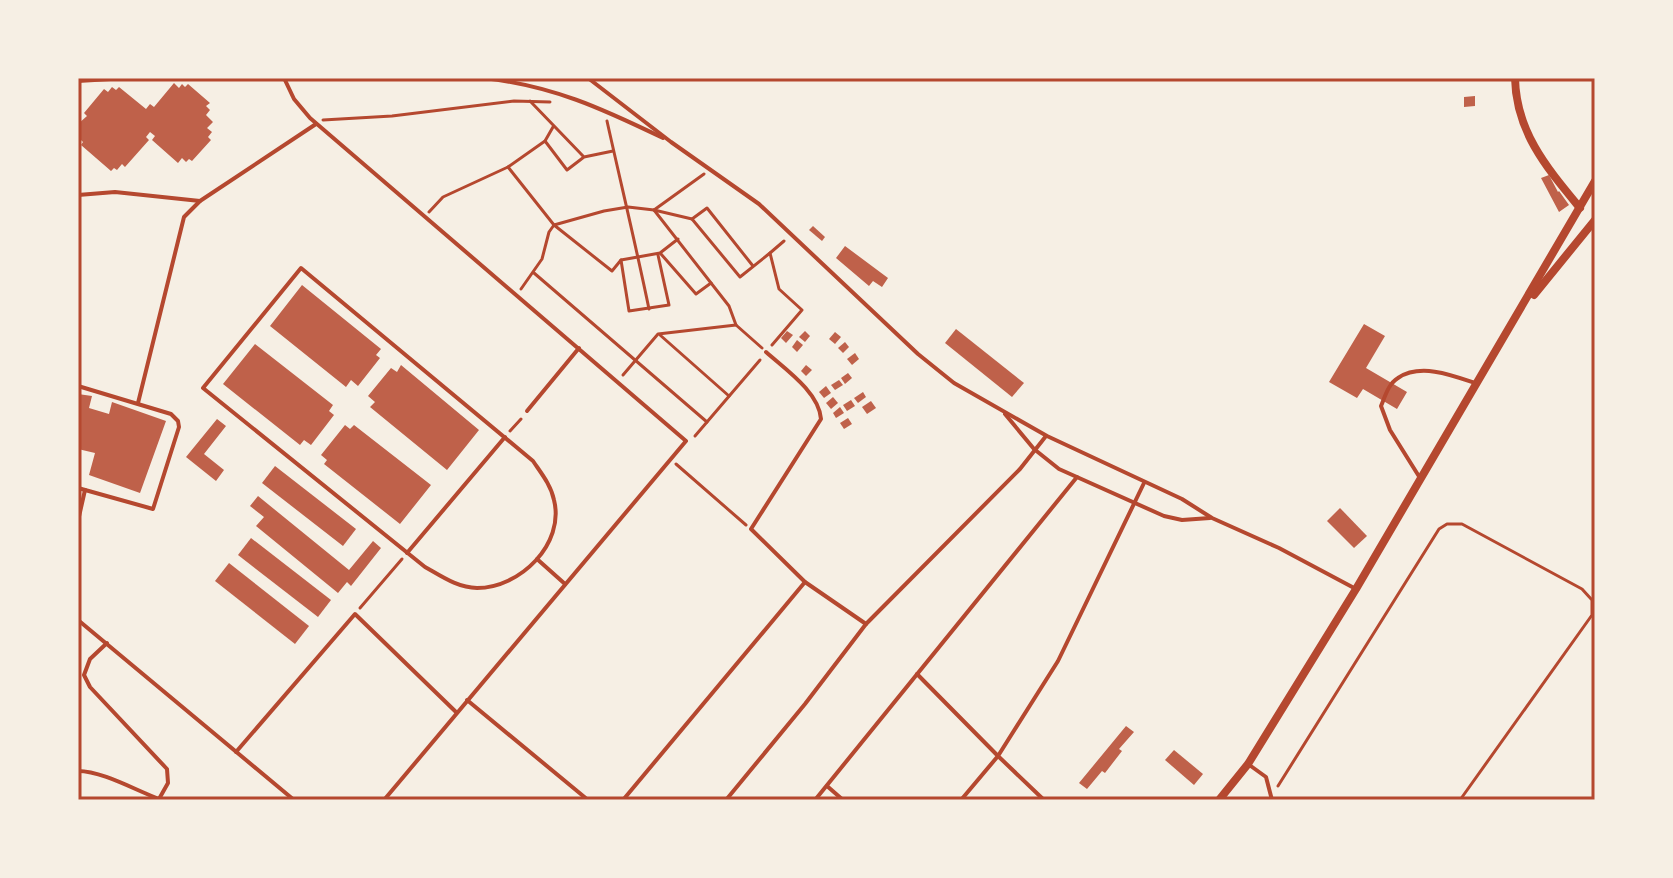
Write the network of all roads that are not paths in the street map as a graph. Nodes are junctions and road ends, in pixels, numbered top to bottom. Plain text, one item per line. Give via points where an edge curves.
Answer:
1 (127, 78) edge
2 (284, 78) edge
3 (484, 78) edge
4 (588, 78) edge
5 (1515, 78) edge
6 (78, 81) edge
7 (316, 124) junction
8 (671, 142) junction
9 (1595, 181) edge
10 (78, 195) edge
11 (200, 201) junction
12 (1580, 208) junction
13 (1595, 220) edge
14 (1516, 317) junction
15 (579, 347) junction
16 (766, 352) road end
17 (1477, 384) junction
18 (78, 386) edge
19 (138, 403) junction
20 (527, 411) road end
21 (1004, 412) junction
22 (1047, 436) junction
23 (505, 437) junction
24 (1034, 449) junction
25 (1077, 477) junction
26 (1421, 480) junction
27 (1145, 482) junction
28 (78, 488) edge
29 (85, 490) junction
30 (1136, 504) junction
31 (1212, 518) junction
32 (78, 521) edge
33 (407, 553) junction
34 (537, 559) junction
35 (805, 582) junction
36 (565, 584) junction
37 (1356, 589) junction
38 (78, 620) edge
39 (866, 624) junction
40 (107, 643) junction
41 (917, 674) junction
42 (467, 700) junction
43 (457, 712) junction
44 (236, 752) junction
45 (998, 756) junction
46 (1248, 764) junction
47 (78, 771) edge
48 (827, 786) junction
49 (1272, 798) edge
50 (294, 800) edge
51 (384, 800) edge
52 (588, 800) edge
53 (623, 800) edge
54 (726, 800) edge
55 (815, 800) edge
56 (843, 800) edge
57 (961, 800) edge
58 (1044, 800) edge
59 (1219, 800) edge

1 - 6 lane
2 - 7 lane via 299,107
3 - 8 lane via 562,93
4 - 8 lane
5 - 12 street via 1527,135
7 - 11 lane
7 - 15 lane
8 - 21 lane via 759,204 936,370
9 - 12 street
10 - 11 lane via 115,192
11 - 19 lane via 184,217
12 - 14 street
13 - 14 street
14 - 17 street
15 - 20 lane
15 - 36 lane via 686,441
16 - 35 lane via 809,393 821,419 751,529
17 - 26 street
17 - 26 lane via 1423,370 1398,378 1388,389 1381,406
18 - 19 lane
19 - 29 lane via 171,414 179,427 153,509
21 - 22 lane
21 - 24 lane
22 - 24 lane
22 - 27 lane
23 - 33 lane
23 - 33 lane via 301,268 203,388
23 - 34 lane via 533,461 555,503 548,544
24 - 25 lane
24 - 39 lane
25 - 30 lane
25 - 41 lane
26 - 37 street
27 - 30 lane
27 - 31 lane
28 - 29 lane
29 - 32 lane
30 - 31 lane via 1175,519
30 - 45 lane via 1058,661
31 - 37 lane
33 - 34 lane via 451,582 477,588 520,575
34 - 36 lane
35 - 39 lane
35 - 53 lane
36 - 42 lane
37 - 46 street
38 - 40 lane
39 - 54 lane
40 - 44 lane
40 - 47 lane via 90,659 84,675 167,769 168,783 159,799 94,771
41 - 45 lane
41 - 48 lane
42 - 43 lane
42 - 52 lane
43 - 44 lane via 355,614
43 - 51 lane
44 - 50 lane
45 - 57 lane
45 - 58 lane
46 - 49 lane via 1266,777
46 - 59 street
48 - 55 lane
48 - 56 lane

